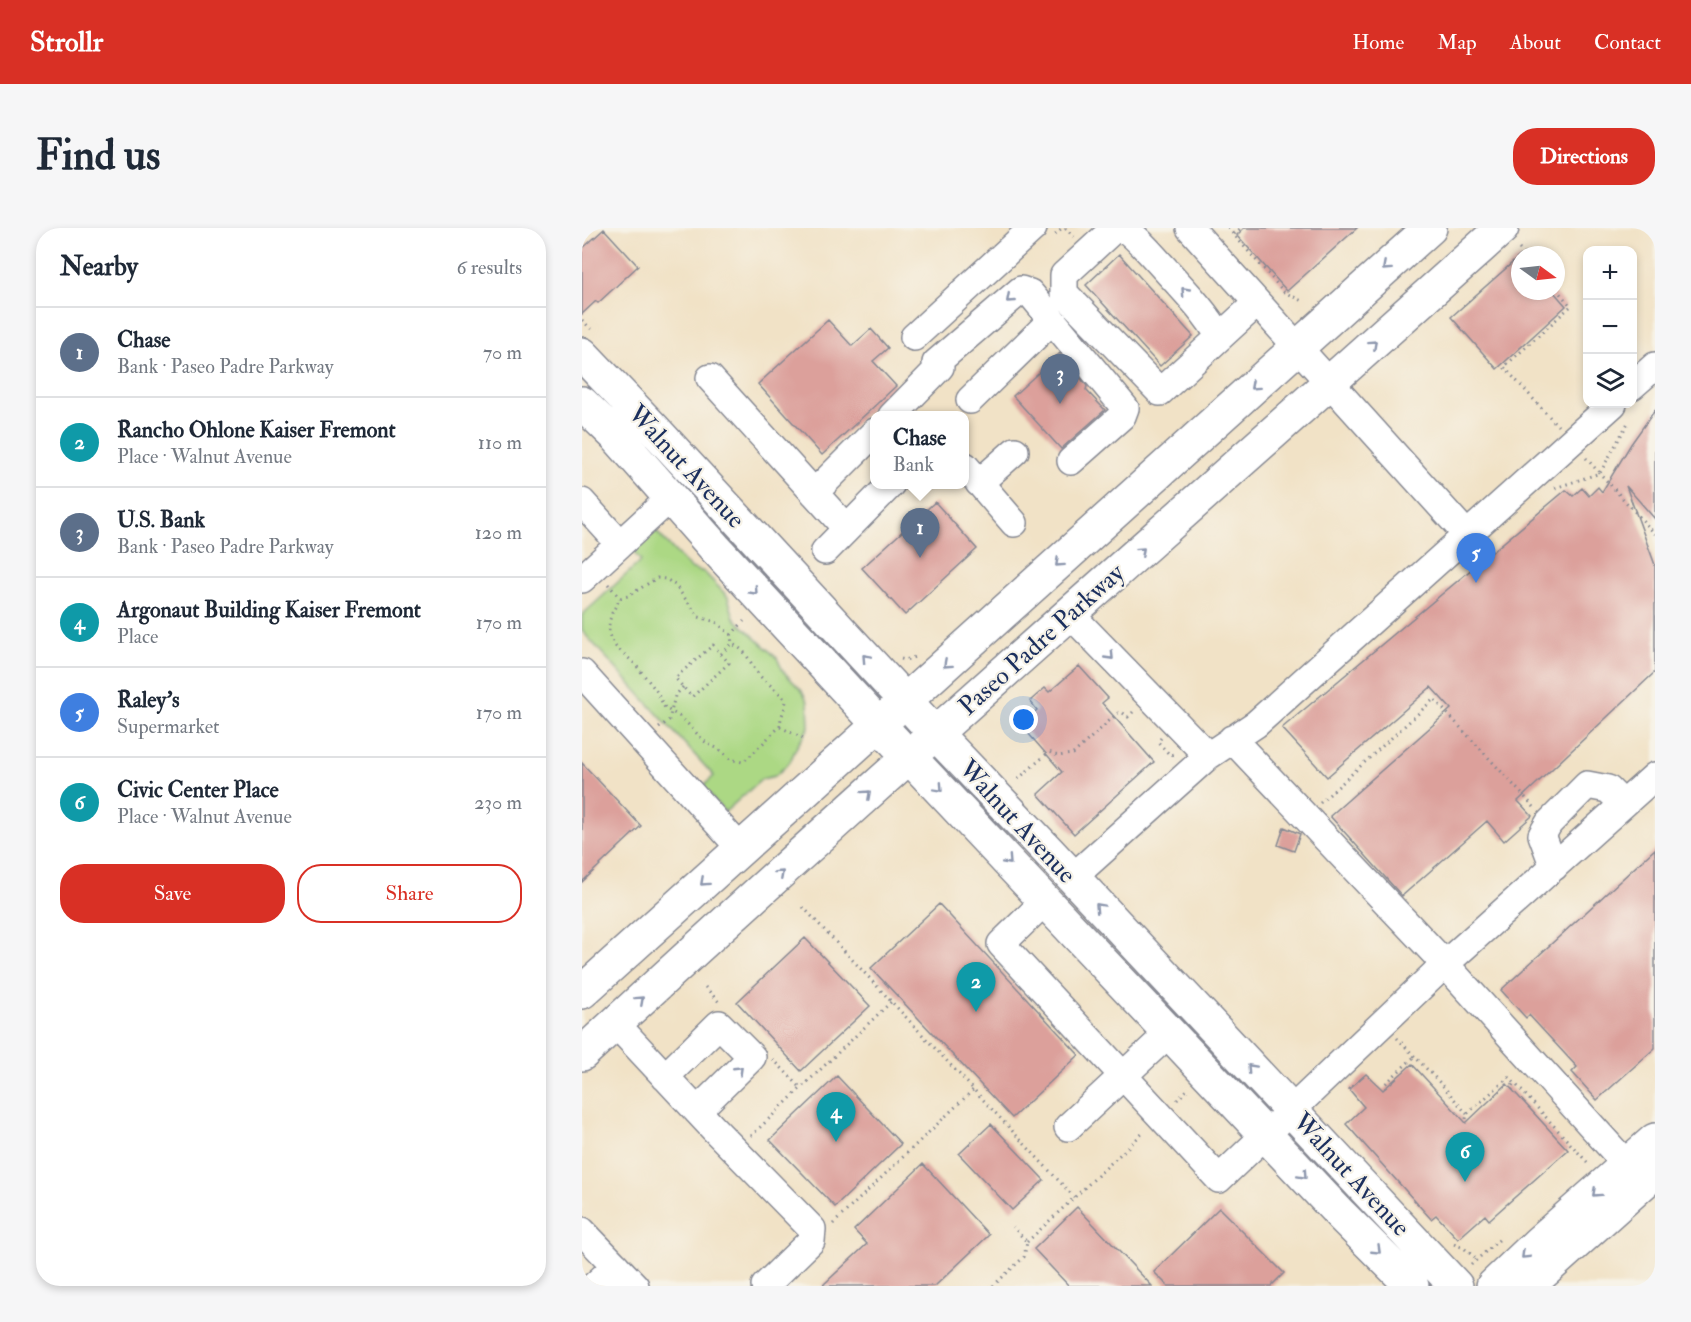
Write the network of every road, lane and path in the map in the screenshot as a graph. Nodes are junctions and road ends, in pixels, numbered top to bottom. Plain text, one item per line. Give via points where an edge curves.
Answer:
1 (1033, 228) edge
2 (1115, 228) edge
3 (1124, 228) edge
4 (1228, 228) edge
5 (1241, 228) edge
6 (1430, 228) edge
7 (1194, 229) edge
8 (1234, 234) junction
9 (1511, 238) edge
10 (1565, 300) edge
11 (1302, 301) dead end
12 (1257, 303) junction
13 (1052, 320) junction
14 (914, 337) dead end
15 (1220, 337) junction
16 (1297, 347) junction
17 (582, 354) edge
18 (1655, 366) edge
19 (710, 378) dead end
20 (1637, 382) edge
21 (1330, 383) junction
22 (970, 400) dead end
23 (582, 403) edge
24 (1622, 410) edge
25 (897, 411) edge
26 (870, 437) edge
27 (1572, 441) junction
28 (1015, 451) dead end
29 (1071, 461) dead end
30 (1600, 473) junction
31 (972, 474) edge
32 (886, 489) edge
33 (1550, 490) dead end
34 (814, 493) junction
35 (670, 498) junction
36 (582, 502) edge
37 (1014, 523) dead end
38 (846, 528) junction
39 (1655, 534) edge
40 (1467, 535) junction
41 (620, 544) junction
42 (825, 551) dead end
43 (582, 579) edge
44 (1070, 614) junction
45 (744, 621) dead end
46 (731, 635) junction
47 (732, 644) junction
48 (921, 652) dead end
49 (721, 654) junction
50 (897, 657) dead end
51 (582, 673) edge
52 (683, 687) junction
53 (905, 701) junction
54 (1140, 705) dead end
55 (672, 712) junction
56 (879, 725) junction
57 (780, 727) junction
58 (934, 734) junction
59 (1232, 739) junction
60 (807, 740) dead end
61 (644, 741) junction
62 (909, 756) junction
63 (1208, 756) junction
64 (1655, 776) edge
65 (1018, 779) dead end
66 (1623, 804) junction
67 (1306, 816) junction
68 (1549, 824) junction
69 (741, 849) junction
70 (1554, 867) junction
71 (1072, 878) junction
72 (1045, 901) junction
73 (803, 907) dead end
74 (1445, 964) junction
75 (582, 992) edge
76 (891, 1002) junction
77 (615, 1023) junction
78 (1383, 1023) junction
79 (1169, 1033) junction
80 (582, 1054) edge
81 (1414, 1057) junction
82 (1516, 1071) dead end
83 (1124, 1076) junction
84 (665, 1077) junction
85 (1509, 1077) junction
86 (1514, 1083) junction
87 (1192, 1085) dead end
88 (1386, 1088) dead end
89 (974, 1090) junction
90 (1512, 1090) dead end
91 (1171, 1106) dead end
92 (697, 1111) junction
93 (1292, 1111) junction
94 (1467, 1114) junction
95 (1466, 1119) dead end
96 (1150, 1125) dead end
97 (1068, 1127) dead end
98 (1266, 1134) junction
99 (1655, 1140) edge
100 (745, 1141) dead end
101 (1588, 1163) dead end
102 (1641, 1169) edge
103 (1074, 1197) junction
104 (833, 1224) dead end
105 (1013, 1227) dead end
106 (582, 1231) edge
107 (1501, 1238) dead end
108 (1027, 1242) junction
109 (1454, 1244) dead end
110 (616, 1266) junction
111 (1475, 1273) edge
112 (594, 1286) edge
113 (635, 1286) edge
114 (765, 1286) edge
115 (993, 1286) edge
116 (1412, 1286) edge
117 (1528, 1286) edge

1 - 14 lane
2 - 15 lane via 1064,275 1064,293 1160,392
15 -> 3 lane via 1196,302
4 - 8 path
5 - 8 path
6 -> 16 main road, Paseo Padre Parkway
7 - 12 lane
8 - 11 path via 1284,292
21 -> 9 main road, Paseo Padre Parkway
10 - 27 path via 1570,306 1504,367
12 - 15 lane
12 - 16 lane
13 - 22 lane
13 -> 25 lane via 1030,293 1021,290 938,365
13 - 29 lane via 1125,408 1122,416
16 - 21 lane
16 -> 53 main road, Paseo Padre Parkway
53 -> 17 main road, Walnut Avenue
18 - 20 lane
19 - 34 lane
21 - 40 lane
44 -> 21 main road, Paseo Padre Parkway
23 - 35 main road, Walnut Avenue
24 - 27 lane
24 - 30 path
26 - 34 lane
27 - 30 path
27 - 40 lane
28 - 31 lane
30 - 33 path
30 - 39 path
31 - 37 lane
32 - 38 lane
34 - 38 lane
35 - 41 lane
35 -> 56 main road, Walnut Avenue
36 - 41 lane
38 - 42 lane
40 - 59 lane via 1256,724
41 - 43 lane
44 - 58 main road, Paseo Padre Parkway
44 -> 63 lane
45 - 46 path
46 - 47 path
46 - 55 path via 716,622 699,617 666,579 657,578 620,598 609,623 609,635
47 - 49 path
47 - 57 path via 746,654 760,676 786,701
48 - 50 path via 905,660
49 - 52 path via 713,645 675,678
49 - 52 path via 729,663 692,697
51 - 61 lane
52 - 55 path via 675,696
53 - 56 main road, Paseo Padre Parkway
53 - 58 main road, Walnut Avenue
54 - 65 path via 1128,717 1118,713 1073,754 1058,756 1049,752
55 - 57 path via 704,741 730,759 742,762
55 - 61 path via 669,720
56 - 62 main road, Walnut Avenue
56 - 69 main road, Paseo Padre Parkway
57 - 60 path
58 - 62 main road, Paseo Padre Parkway
58 - 71 main road, Walnut Avenue
59 - 63 lane
59 - 67 lane
61 - 69 lane
62 -> 72 main road, Walnut Avenue
77 -> 62 main road, Paseo Padre Parkway
63 - 71 lane
64 - 66 lane
66 - 68 lane via 1608,789 1587,785
66 - 70 lane
67 - 68 path via 1434,699
67 - 74 lane
68 - 70 lane via 1542,835
69 -> 75 main road, Paseo Padre Parkway
70 - 74 lane
93 -> 71 main road, Walnut Avenue
72 - 79 main road, Walnut Avenue
72 - 83 lane via 1001,944
73 - 76 path
74 - 78 lane
74 - 102 lane
76 - 89 path
76 - 100 path
77 - 80 main road, Paseo Padre Parkway
77 - 84 lane
78 - 81 path
78 - 93 lane
79 - 83 lane
79 - 98 main road, Walnut Avenue
81 - 88 path via 1384,1085
81 - 94 path
82 - 85 path
83 - 97 lane
83 - 98 lane via 1219,1179
84 - 92 lane
92 -> 84 lane via 752,1058 719,1024
85 - 86 path
85 - 94 path
86 - 90 path
86 - 101 path
87 - 91 path
89 - 103 path
89 - 104 path
92 - 114 lane via 812,1229 812,1240
93 - 98 lane
93 - 111 main road, Walnut Avenue
94 - 95 path
96 - 103 path
98 -> 116 main road, Walnut Avenue
99 - 102 main road
102 -> 111 main road via 1538,1243
102 - 117 main road
103 - 108 path
105 - 108 path
106 - 110 lane
107 - 111 path
108 - 115 path via 1024,1257
109 - 111 path via 1464,1248
110 - 112 lane
110 - 113 lane

